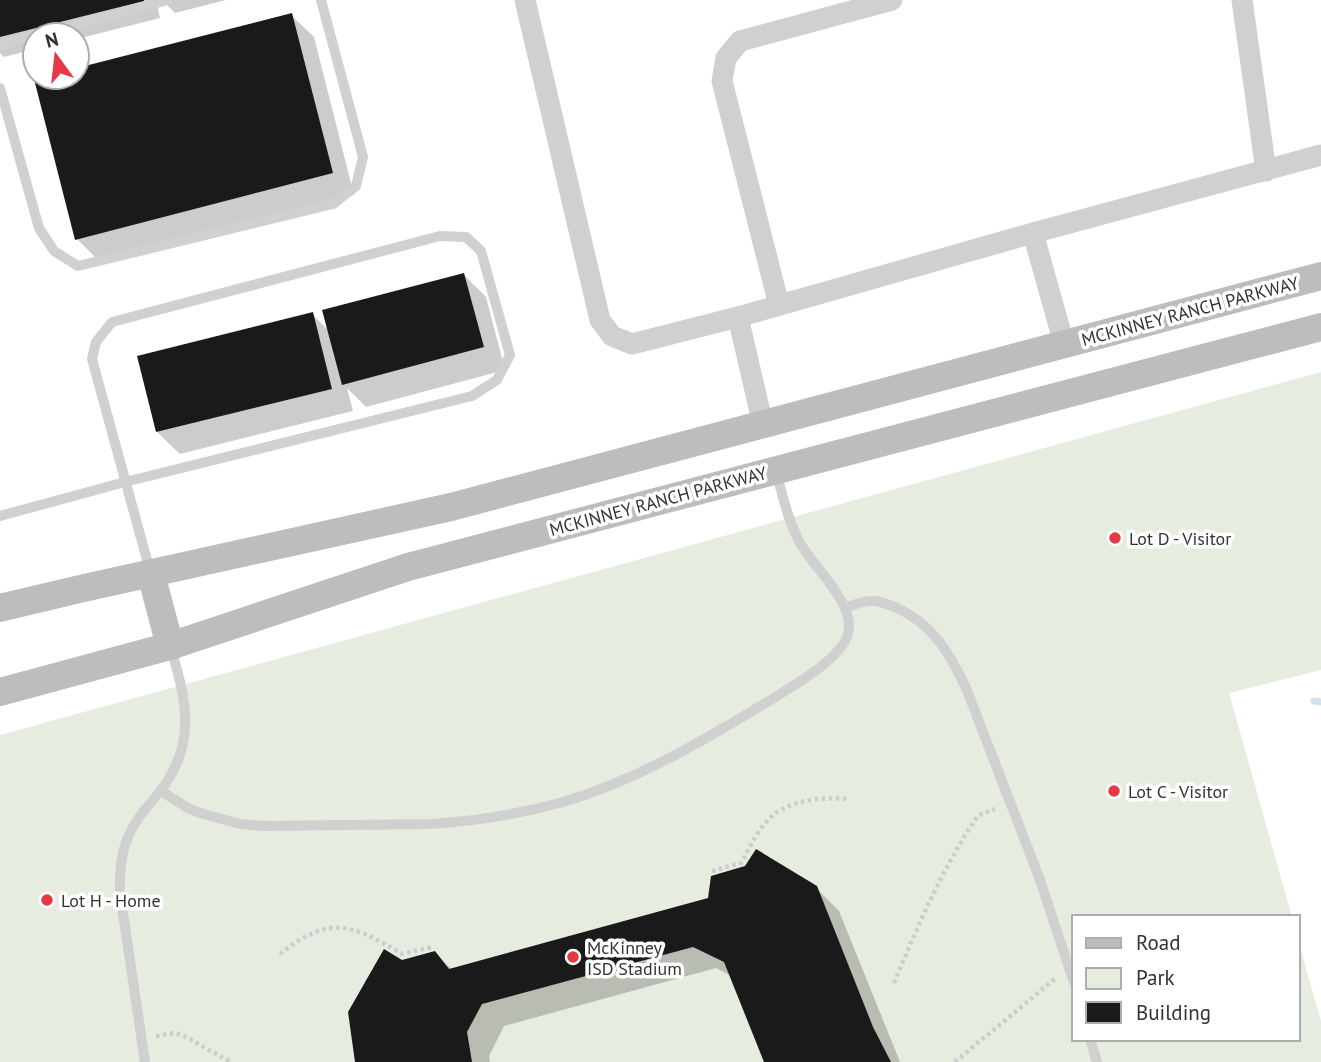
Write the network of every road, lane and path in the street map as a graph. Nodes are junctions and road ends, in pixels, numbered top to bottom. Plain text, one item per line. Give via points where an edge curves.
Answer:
1 (168, 0) edge
2 (321, 0) edge
3 (525, 0) edge
4 (891, 0) edge
5 (1242, 0) edge
6 (89, 21) edge
7 (21, 39) edge
8 (0, 45) edge
9 (0, 88) edge
10 (1321, 155) edge
11 (1266, 171) junction
12 (1033, 233) junction
13 (1321, 276) edge
14 (779, 305) junction
15 (738, 317) junction
16 (1321, 327) edge
17 (1064, 344) junction
18 (763, 425) junction
19 (775, 470) junction
20 (125, 482) junction
21 (0, 516) edge
22 (151, 574) junction
23 (0, 608) edge
24 (845, 608) junction
25 (170, 646) junction
26 (0, 692) edge
27 (161, 791) junction
28 (848, 799) dead end
29 (1011, 803) junction
30 (712, 871) dead end
31 (432, 947) dead end
32 (279, 954) dead end
33 (1072, 975) edge
34 (1072, 978) edge
35 (894, 982) dead end
36 (141, 1038) junction
37 (1091, 1041) edge
38 (145, 1062) edge
39 (232, 1062) edge
40 (955, 1062) edge
41 (1097, 1062) edge

1 - 6 lane
2 - 9 lane via 363,157 356,186 333,204 78,266 54,251 39,228
3 - 15 street via 600,320 612,335 632,344
4 - 14 street via 740,41 726,58 722,81
5 - 11 street
7 - 8 lane
10 - 11 street
11 - 12 street
12 - 14 street
12 - 17 street
13 - 17 main road, MCKINNEY RANCH PARKWAY
14 - 15 street
15 - 18 street
16 - 19 main road, MCKINNEY RANCH PARKWAY
17 - 18 main road, MCKINNEY RANCH PARKWAY
18 - 19 main road
18 - 22 main road, MCKINNEY RANCH PARKWAY via 451,508
19 - 24 lane via 800,543
19 - 25 main road, MCKINNEY RANCH PARKWAY via 408,567
20 - 20 lane via 92,359 96,342 112,322 440,236 466,237 481,251 510,355 497,380 472,396
20 - 21 lane
20 - 22 lane
22 - 23 main road, MCKINNEY RANCH PARKWAY
22 - 25 main road
24 - 27 lane via 848,635 844,643 809,676 682,752 563,802 458,822 262,826 200,813
24 - 29 lane via 878,601 907,613 934,634 956,665
25 - 26 main road, MCKINNEY RANCH PARKWAY
25 - 27 lane via 186,718 177,763
27 - 36 lane via 132,827 121,857 120,893
28 - 30 path via 812,799 789,805 768,819 741,863
29 - 33 lane
29 - 35 path via 979,816 967,831 932,894
31 - 32 path via 402,954 359,930 336,928 314,932
34 - 40 path via 1056,978
36 - 38 lane
36 - 39 path via 175,1033
37 - 41 lane

